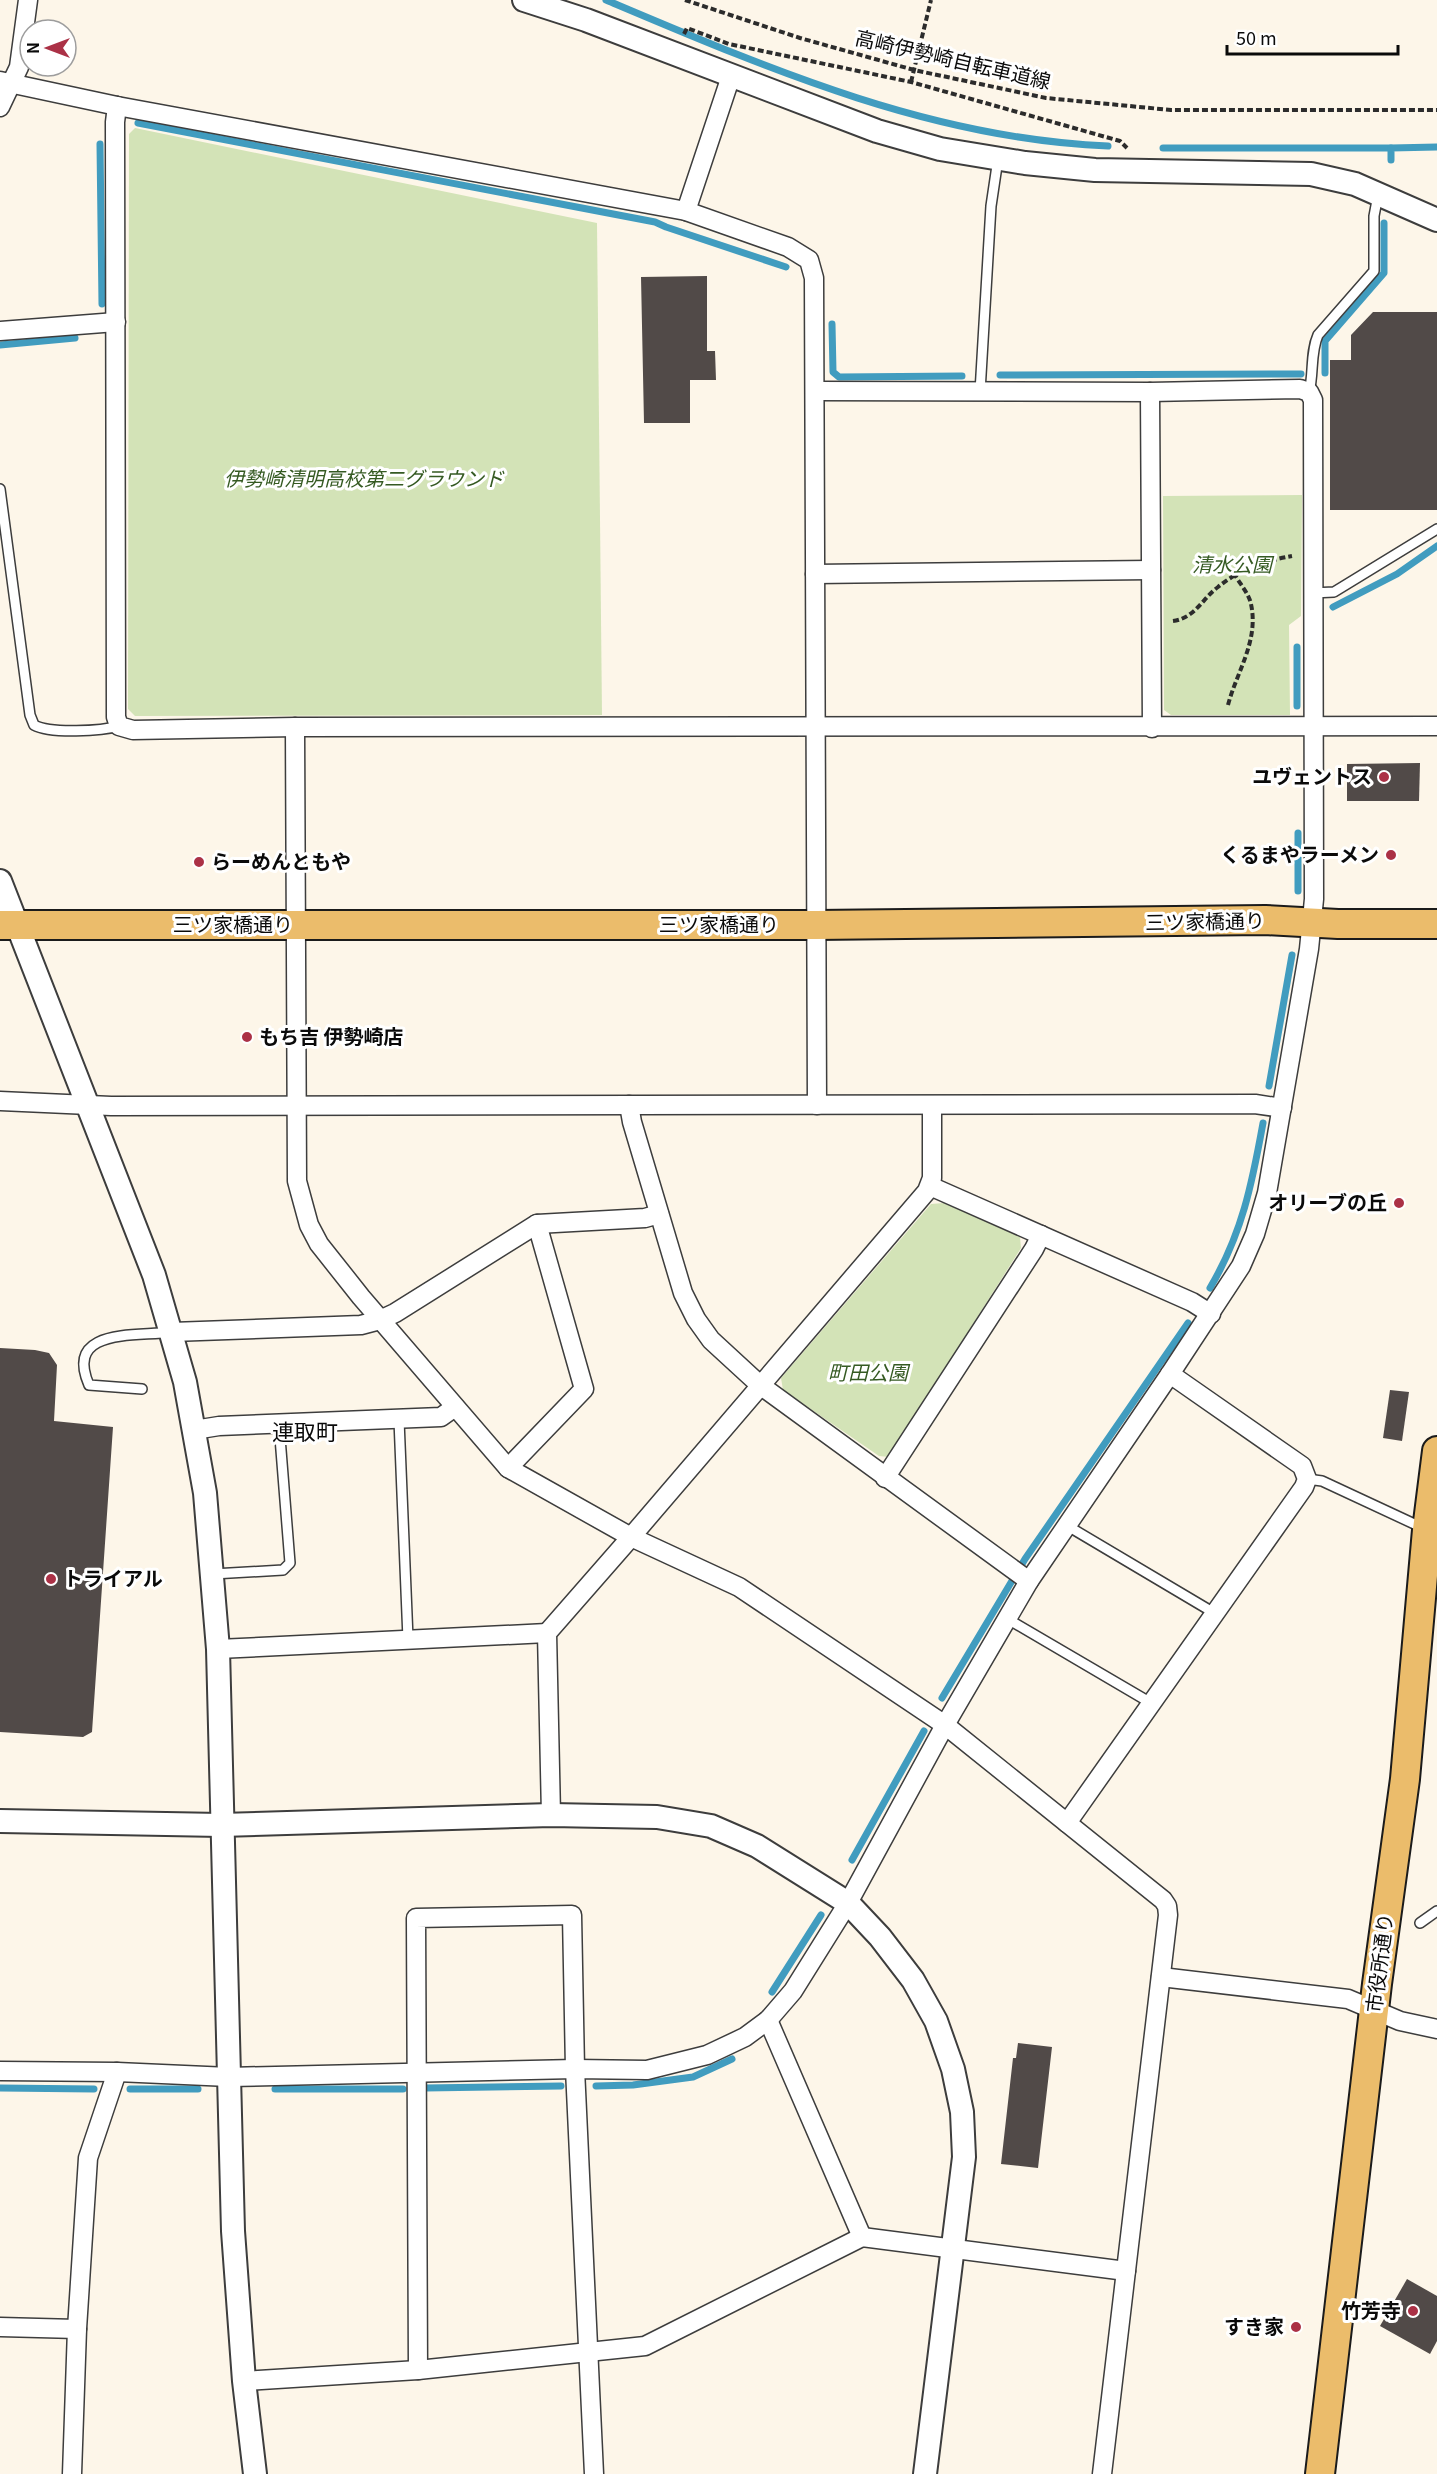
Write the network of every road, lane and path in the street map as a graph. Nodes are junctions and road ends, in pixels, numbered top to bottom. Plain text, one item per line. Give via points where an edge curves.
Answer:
1 (28, 0) edge
2 (525, 0) edge
3 (685, 0) edge
4 (931, 0) edge
5 (682, 40) dead end
6 (914, 70) junction
7 (730, 75) junction
8 (6, 82) edge
9 (911, 82) junction
10 (117, 106) junction
11 (0, 107) edge
12 (1437, 110) edge
13 (1128, 148) dead end
14 (998, 159) junction
15 (1379, 193) junction
16 (686, 211) junction
17 (1437, 220) edge
18 (116, 322) junction
19 (0, 331) edge
20 (814, 391) junction
21 (980, 392) junction
22 (1150, 392) junction
23 (1309, 392) junction
24 (0, 489) edge
25 (1437, 529) edge
26 (1292, 556) dead end
27 (1151, 570) junction
28 (815, 574) junction
29 (1234, 575) junction
30 (1312, 593) junction
31 (1173, 621) dead end
32 (1228, 705) dead end
33 (119, 726) junction
34 (1313, 726) junction
35 (1437, 726) edge
36 (296, 727) junction
37 (816, 727) junction
38 (1152, 728) junction
39 (0, 881) edge
40 (1312, 922) junction
41 (296, 924) junction
42 (1437, 924) edge
43 (9, 925) edge
44 (816, 925) junction
45 (0, 1101) edge
46 (89, 1105) junction
47 (630, 1105) junction
48 (817, 1105) junction
49 (932, 1106) junction
50 (296, 1107) junction
51 (1282, 1108) junction
52 (930, 1185) junction
53 (659, 1214) junction
54 (537, 1224) junction
55 (1041, 1235) junction
56 (1211, 1314) junction
57 (380, 1320) junction
58 (172, 1332) junction
59 (1170, 1374) junction
60 (760, 1385) junction
61 (141, 1389) dead end
62 (455, 1407) junction
63 (399, 1420) junction
64 (279, 1425) junction
65 (194, 1430) junction
66 (1437, 1451) edge
67 (508, 1468) junction
68 (885, 1478) junction
69 (1307, 1479) junction
70 (1066, 1525) junction
71 (1432, 1533) edge
72 (631, 1537) junction
73 (213, 1574) junction
74 (1029, 1581) junction
75 (1215, 1614) junction
76 (1006, 1618) junction
77 (547, 1633) junction
78 (408, 1639) junction
79 (218, 1649) junction
80 (1151, 1703) junction
81 (945, 1725) junction
82 (551, 1815) junction
83 (0, 1821) edge
84 (1067, 1823) junction
85 (221, 1825) junction
86 (848, 1903) junction
87 (1437, 1911) edge
88 (1420, 1923) dead end
89 (1161, 1977) junction
90 (1374, 2010) junction
91 (768, 2020) junction
92 (1437, 2029) edge
93 (575, 2069) junction
94 (0, 2071) edge
95 (117, 2072) junction
96 (417, 2073) junction
97 (229, 2077) junction
98 (862, 2237) junction
99 (954, 2251) junction
100 (1126, 2271) junction
101 (0, 2327) edge
102 (76, 2329) junction
103 (588, 2352) junction
104 (418, 2370) junction
105 (244, 2381) junction
106 (72, 2474) edge
107 (255, 2474) edge
108 (594, 2474) edge
109 (925, 2474) edge
110 (1102, 2474) edge
111 (1320, 2474) edge

1 - 8 street via 19,67
2 - 7 street
3 - 6 path, 高崎伊勢崎自転車道線
4 - 6 path
5 - 9 path via 687,28 729,44
6 - 9 path
6 - 12 path, 高崎伊勢崎自転車道線 via 1046,98 1121,106 1233,111
7 - 14 street via 877,131 940,149
7 - 16 street
8 - 10 street
8 - 11 street
9 - 13 path via 1120,141
10 - 16 street
10 - 18 street
14 - 15 street via 1095,170 1287,172 1334,178
14 - 21 lane via 991,206
15 - 17 street
15 - 23 lane via 1374,216 1374,272 1318,335
16 - 20 street via 788,246 809,260 814,278
18 - 19 street
18 - 33 street
20 - 21 street
20 - 28 street
21 - 22 street
22 - 23 street
22 - 27 street
23 - 30 street via 1313,400
24 - 33 lane via 34,725 44,729 106,730
25 - 30 lane via 1334,592
26 - 29 path via 1256,564
27 - 28 street
27 - 38 street
28 - 37 street
29 - 31 path via 1190,615
29 - 32 path via 1251,604 1252,636
30 - 34 street
33 - 36 street via 133,730
34 - 35 street
34 - 38 street
34 - 40 street
36 - 37 street
36 - 41 street
37 - 38 street
37 - 44 street
39 - 43 street
40 - 42 main road, 三ツ家橋通り
40 - 44 main road, 三ツ家橋通り
40 - 51 street
41 - 43 main road, 三ツ家橋通り
41 - 44 main road, 三ツ家橋通り
41 - 50 street
43 - 46 street
44 - 48 street
45 - 46 street
46 - 50 street
46 - 58 street
47 - 48 street
47 - 50 street
47 - 53 street
48 - 49 street
49 - 51 street via 1255,1104
49 - 52 street
50 - 57 street via 297,1181 309,1225 319,1244
51 - 56 street via 1267,1193 1255,1234 1241,1266
52 - 55 street
52 - 60 street
53 - 54 street
53 - 60 street via 678,1279 696,1319 721,1351
54 - 57 street
54 - 67 street via 584,1389
55 - 56 street
55 - 68 street
56 - 59 street
57 - 58 street via 361,1325
57 - 62 street
58 - 61 lane via 111,1337 94,1342 87,1353 84,1375 89,1385
58 - 65 street
59 - 69 street via 1302,1466
59 - 70 street
60 - 68 street
60 - 72 street
62 - 63 street via 441,1416
62 - 67 street
63 - 64 street
63 - 78 lane
64 - 65 street
64 - 73 lane via 290,1563 282,1570
65 - 73 street
66 - 71 main road, 市役所通り
67 - 72 street
68 - 74 street
69 - 71 lane via 1322,1481
69 - 75 street
70 - 74 street
70 - 75 lane
71 - 90 main road, 市役所通り
72 - 77 street
72 - 81 street via 739,1587
73 - 79 street
74 - 76 street
75 - 80 street
76 - 80 lane
76 - 81 street
77 - 78 street
77 - 82 street
78 - 79 street
79 - 85 street
80 - 84 street
81 - 84 street
81 - 86 street
82 - 85 street
82 - 86 street via 657,1817 711,1827 757,1846
83 - 85 street
84 - 89 street via 1167,1906
85 - 97 street
86 - 91 street via 793,1991
86 - 99 street via 913,1980 936,2021 952,2069 962,2112 964,2157
87 - 88 lane
89 - 90 street via 1324,1995 1348,1999
89 - 100 street
90 - 92 street via 1400,2021
90 - 111 main road, 市役所通り
91 - 93 street via 745,2037 697,2058 647,2070
91 - 98 street
93 - 96 street
93 - 96 street via 573,1915 416,1918
93 - 103 street
94 - 95 street
95 - 97 street
95 - 102 street via 88,2158
96 - 97 street
96 - 104 street
97 - 105 street via 233,2231
98 - 99 street
98 - 103 street via 645,2346
99 - 100 street
99 - 109 street
100 - 110 street
101 - 102 street
102 - 106 street
103 - 104 street
103 - 108 street
104 - 105 street
105 - 107 street

